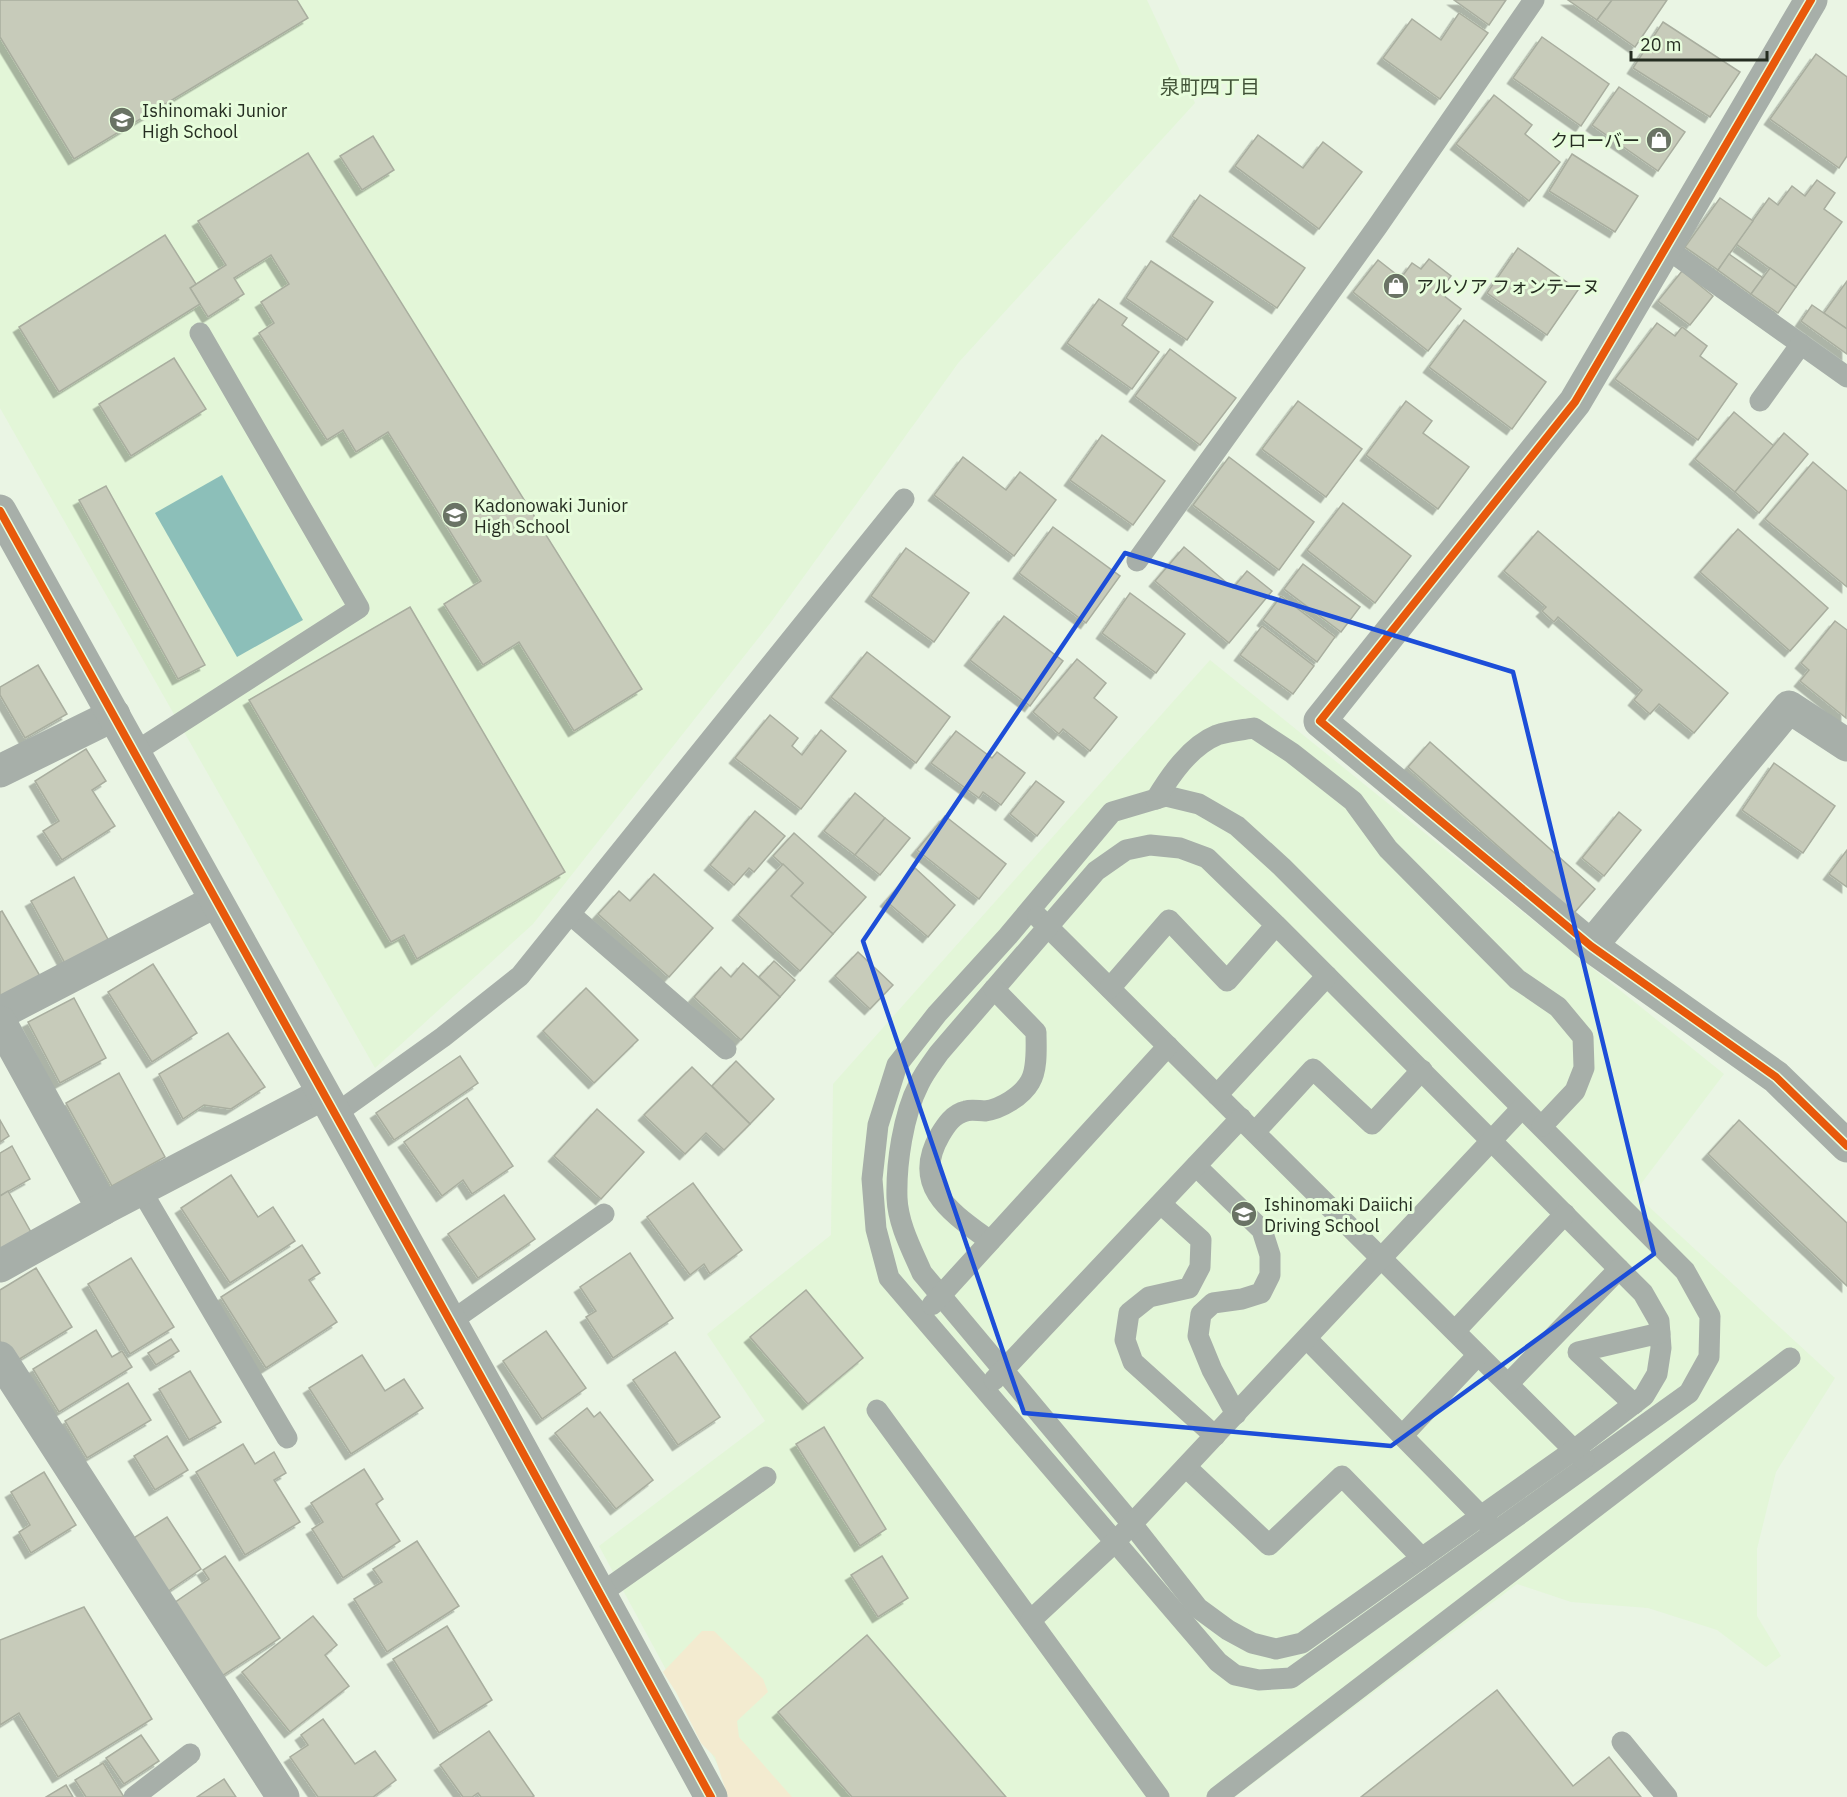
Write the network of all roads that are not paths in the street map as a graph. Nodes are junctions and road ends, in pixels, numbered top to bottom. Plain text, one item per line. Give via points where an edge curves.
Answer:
1 (1534, 0) edge
2 (1812, 0) edge
3 (1666, 248) junction
4 (200, 333) dead end
5 (1801, 344) junction
6 (1847, 377) edge
7 (1760, 401) dead end
8 (904, 499) dead end
9 (0, 512) edge
10 (1137, 561) dead end
11 (114, 715) junction
12 (1847, 745) edge
13 (135, 752) junction
14 (0, 771) edge
15 (1156, 800) junction
16 (216, 901) junction
17 (1030, 909) junction
18 (570, 914) junction
19 (1276, 925) junction
20 (1047, 926) junction
21 (1591, 946) junction
22 (1327, 976) junction
23 (1110, 988) junction
24 (994, 989) junction
25 (0, 1013) edge
26 (0, 1022) edge
27 (1168, 1046) junction
28 (726, 1049) dead end
29 (1422, 1070) junction
30 (1217, 1095) junction
31 (328, 1104) junction
32 (1522, 1108) junction
33 (1248, 1125) junction
34 (1542, 1126) junction
35 (1492, 1141) junction
36 (1847, 1146) edge
37 (1196, 1166) junction
38 (141, 1190) junction
39 (1161, 1204) junction
40 (103, 1209) junction
41 (604, 1214) dead end
42 (1565, 1214) junction
43 (990, 1241) junction
44 (1382, 1259) junction
45 (0, 1266) edge
46 (1619, 1269) junction
47 (941, 1295) junction
48 (922, 1316) junction
49 (450, 1322) junction
50 (1455, 1331) junction
51 (1660, 1334) junction
52 (1307, 1339) junction
53 (1478, 1355) junction
54 (0, 1358) edge
55 (1790, 1358) dead end
56 (1004, 1370) junction
57 (1508, 1384) junction
58 (985, 1390) junction
59 (1634, 1404) junction
60 (878, 1410) dead end
61 (1236, 1414) junction
62 (1215, 1436) junction
63 (1401, 1436) junction
64 (287, 1438) dead end
65 (1582, 1457) junction
66 (1186, 1467) junction
67 (766, 1477) dead end
68 (1480, 1517) junction
69 (1132, 1524) junction
70 (1497, 1530) junction
71 (1115, 1542) junction
72 (1422, 1558) junction
73 (600, 1594) junction
74 (1031, 1620) junction
75 (1622, 1742) dead end
76 (190, 1754) dead end
77 (134, 1797) edge
78 (283, 1797) edge
79 (711, 1797) edge
80 (1159, 1797) edge
81 (1217, 1797) edge
82 (1667, 1797) edge

1 - 10 lane
2 - 3 street
3 - 5 lane
3 - 21 street via 1575,402 1320,721
4 - 13 lane via 359,609
5 - 6 lane
5 - 7 lane
8 - 18 lane
9 - 11 street
11 - 13 street
11 - 14 street
12 - 21 street via 1789,707
13 - 16 street
15 - 17 lane via 1112,812
15 - 32 lane via 1166,796 1198,804 1237,826
15 - 34 lane via 1192,751 1217,735 1254,728 1353,801 1388,849 1517,979 1558,1007 1583,1037 1584,1068 1575,1091
16 - 25 street
16 - 31 street
17 - 20 lane
17 - 48 lane via 897,1065 878,1125 872,1179 876,1229 889,1278
18 - 28 lane
18 - 31 lane via 520,976 443,1037
19 - 20 lane via 1207,858 1180,848 1150,845 1126,850 1096,871
19 - 22 lane
19 - 23 lane via 1227,981 1169,920
20 - 23 lane
20 - 24 lane
21 - 36 street via 1776,1077
22 - 29 lane
22 - 30 lane
23 - 27 lane
24 - 43 lane via 1036,1032 1031,1080 1020,1094 1004,1104 987,1111 966,1111 949,1121 934,1145 928,1169 937,1195 958,1218
24 - 47 lane via 939,1053 918,1085 906,1119 897,1199 905,1233 922,1273
26 - 40 street
27 - 30 lane
27 - 43 lane
29 - 33 lane via 1372,1124 1313,1069
29 - 35 lane
30 - 33 lane
31 - 38 street
31 - 49 street
32 - 34 lane
32 - 35 lane
33 - 37 lane
33 - 44 lane
34 - 65 lane via 1685,1271 1710,1316 1709,1357 1689,1393
35 - 42 lane
35 - 44 lane
37 - 39 lane
37 - 61 lane via 1262,1230 1269,1255 1270,1275 1261,1293 1213,1303 1201,1314 1198,1336
38 - 40 street
38 - 64 lane
39 - 56 lane
39 - 62 lane via 1201,1239 1200,1267 1189,1288 1149,1297 1129,1313 1125,1340 1133,1362
40 - 45 street
41 - 49 lane
42 - 46 lane
42 - 50 lane
43 - 47 lane
44 - 50 lane
44 - 52 lane
46 - 51 lane via 1643,1293 1659,1321
46 - 57 lane
47 - 48 lane
47 - 56 lane
48 - 58 lane
49 - 73 street
50 - 53 lane
51 - 59 lane via 1657,1374 1644,1396
51 - 59 lane via 1578,1352
52 - 61 lane
52 - 63 lane
53 - 57 lane
53 - 63 lane
54 - 78 street
55 - 81 lane
56 - 58 lane
56 - 69 lane
57 - 65 lane
58 - 71 lane
59 - 65 lane
60 - 74 lane
61 - 62 lane
62 - 66 lane
63 - 68 lane
65 - 68 lane
65 - 70 lane
66 - 69 lane
66 - 72 lane via 1269,1545 1342,1476
67 - 73 lane
68 - 70 lane
68 - 72 lane
69 - 71 lane
69 - 72 lane via 1198,1608 1252,1643 1276,1649 1302,1643
70 - 71 lane via 1291,1678 1259,1680 1235,1675 1218,1662
71 - 74 lane
73 - 79 street
74 - 80 lane
75 - 82 lane
76 - 77 lane

